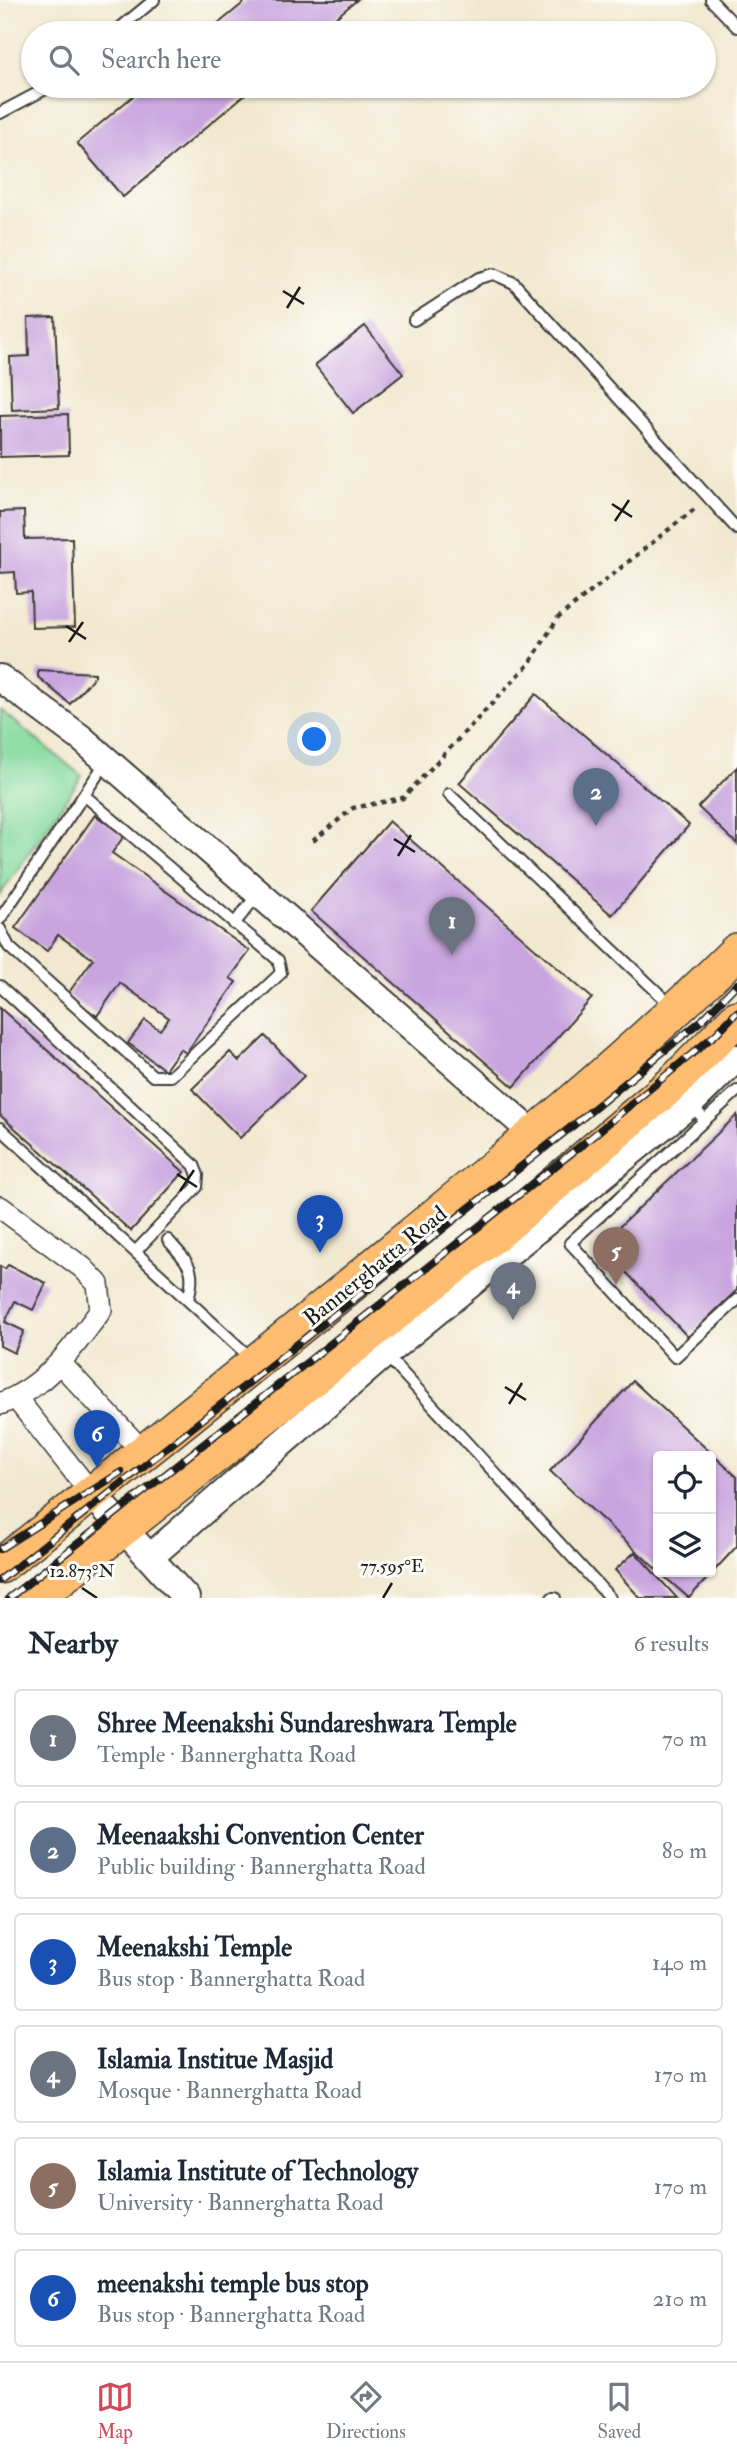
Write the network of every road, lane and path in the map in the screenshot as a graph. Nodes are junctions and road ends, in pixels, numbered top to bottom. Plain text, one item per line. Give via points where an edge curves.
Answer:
1 (154, 0) edge
2 (711, 0) edge
3 (129, 21) edge
4 (737, 27) edge
5 (28, 98) edge
6 (0, 113) edge
7 (414, 320) dead end
8 (708, 497) junction
9 (737, 529) edge
10 (0, 678) edge
11 (107, 761) junction
12 (449, 794) dead end
13 (84, 795) junction
14 (313, 841) dead end
15 (259, 893) junction
16 (0, 919) edge
17 (234, 923) junction
18 (0, 929) edge
19 (737, 951) edge
20 (0, 986) edge
21 (677, 1010) junction
22 (737, 1018) edge
23 (737, 1058) edge
24 (737, 1091) edge
25 (698, 1112) junction
26 (0, 1128) edge
27 (535, 1135) junction
28 (0, 1207) edge
29 (168, 1240) dead end
30 (136, 1251) junction
31 (188, 1299) junction
32 (737, 1300) edge
33 (385, 1354) junction
34 (256, 1363) junction
35 (61, 1364) junction
36 (8, 1401) edge
37 (144, 1453) junction
38 (92, 1494) junction
39 (122, 1526) junction
40 (150, 1557) junction
41 (0, 1566) edge
42 (35, 1598) edge
43 (186, 1598) edge
44 (610, 1598) edge

1 - 3 lane
2 - 4 lane
5 - 6 lane
7 - 8 lane via 479,278 494,274 514,283
8 - 9 lane
8 - 14 path via 558,618 529,664 402,798 353,808
10 - 11 street
11 - 13 lane
11 - 15 street
12 - 21 lane
13 - 16 lane
13 - 17 lane
15 - 17 lane
15 - 27 street
17 - 18 lane via 278,960 281,973 171,1076 164,1077 153,1076 9,947
19 - 21 main road, Bannerghatta Road
20 - 30 lane via 194,1165 197,1186
21 - 27 main road, Bannerghatta Road
22 - 39 main road, Bannerghatta Road via 671,1084 504,1227
23 - 25 street
24 - 25 lane
25 - 32 lane via 570,1243 675,1357
25 - 33 street
26 - 30 lane
27 - 34 main road, Bannerghatta Road
28 - 35 street via 83,1268 97,1284 102,1310
29 - 31 lane via 192,1269
30 - 31 lane
31 - 34 lane
33 - 40 street
33 - 44 lane
34 - 37 main road, Bannerghatta Road
35 - 36 street
35 - 37 street
36 - 38 street
37 - 38 main road, Bannerghatta Road
38 - 39 street
38 - 41 main road, Bannerghatta Road
39 - 40 street
39 - 42 main road, Bannerghatta Road
40 - 43 street

